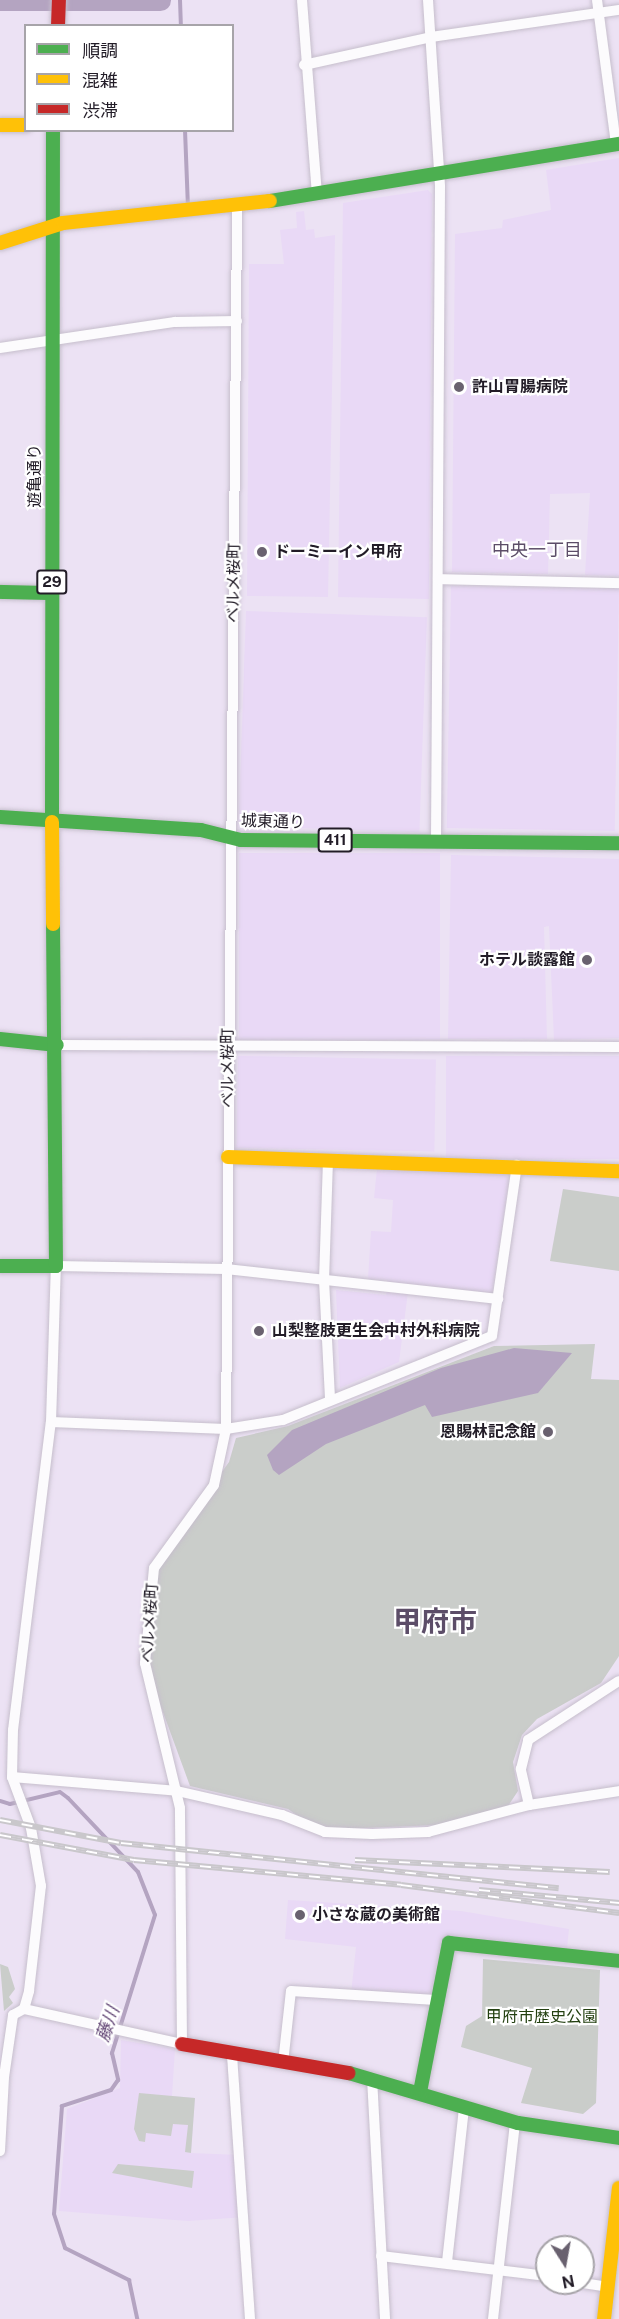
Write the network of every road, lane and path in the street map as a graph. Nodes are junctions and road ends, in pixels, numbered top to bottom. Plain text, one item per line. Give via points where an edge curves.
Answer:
1 (302, 0) edge
2 (428, 0) edge
3 (59, 4) edge
4 (598, 5) edge
5 (619, 10) edge
6 (58, 24) edge
7 (431, 37) junction
8 (304, 65) junction
9 (0, 125) edge
10 (24, 125) edge
11 (53, 132) edge
12 (617, 144) edge
13 (440, 174) junction
14 (316, 194) junction
15 (237, 206) junction
16 (52, 225) junction
17 (0, 243) edge
18 (237, 321) junction
19 (51, 342) junction
20 (0, 348) edge
21 (438, 579) junction
22 (619, 583) edge
23 (0, 592) edge
24 (52, 593) junction
25 (0, 817) edge
26 (52, 822) junction
27 (230, 836) junction
28 (436, 842) junction
29 (619, 843) edge
30 (0, 1039) edge
31 (57, 1045) junction
32 (619, 1047) edge
33 (227, 1048) junction
34 (228, 1157) junction
35 (328, 1160) junction
36 (517, 1165) junction
37 (619, 1171) edge
38 (0, 1266) edge
39 (56, 1266) junction
40 (226, 1269) junction
41 (324, 1280) junction
42 (498, 1299) junction
43 (330, 1399) junction
44 (51, 1422) junction
45 (226, 1430) junction
46 (619, 1681) edge
47 (12, 1777) junction
48 (177, 1791) junction
49 (619, 1791) edge
50 (529, 1805) junction
51 (619, 1961) edge
52 (436, 2000) junction
53 (24, 2009) junction
54 (182, 2044) junction
55 (232, 2055) junction
56 (283, 2063) junction
57 (372, 2078) junction
58 (420, 2092) junction
59 (464, 2108) junction
60 (1, 2111) edge
61 (515, 2122) junction
62 (619, 2138) edge
63 (0, 2151) edge
64 (619, 2187) edge
65 (381, 2256) junction
66 (447, 2262) junction
67 (499, 2268) junction
68 (535, 2274) edge
69 (595, 2285) edge
70 (608, 2287) junction
71 (250, 2319) edge
72 (385, 2319) edge
73 (493, 2319) edge
74 (604, 2319) edge

1 - 8 street
2 - 7 street
3 - 6 main road
4 - 5 street
4 - 7 street
4 - 12 street
7 - 8 street
7 - 13 street
8 - 14 street
9 - 10 main road
11 - 16 main road, 遊亀通り / 29
12 - 13 main road
13 - 14 main road
13 - 21 street
14 - 15 main road
15 - 16 main road
15 - 18 street, ベルメ桜町
16 - 17 main road
16 - 19 main road, 遊亀通り / 29
18 - 19 street via 175,322
18 - 27 street, ベルメ桜町
19 - 20 street
19 - 24 main road, 遊亀通り / 29
21 - 22 street
21 - 28 street
23 - 24 main road
24 - 26 main road, 遊亀通り / 29
25 - 26 main road, 城東通り / 411
26 - 27 main road, 城東通り / 411
26 - 31 main road, 遊亀通り
27 - 28 main road, 城東通り / 411
27 - 33 street, ベルメ桜町
28 - 29 main road, 城東通り / 411
30 - 31 main road via 47,1040
31 - 33 street
31 - 39 main road, 遊亀通り
32 - 33 street
33 - 34 street, ベルメ桜町
34 - 35 main road
34 - 40 street, ベルメ桜町
35 - 36 main road
35 - 41 street
36 - 37 main road
36 - 42 street
38 - 39 main road
39 - 40 street
39 - 44 street
40 - 41 street
40 - 45 street, ベルメ桜町
41 - 42 street
41 - 43 street
42 - 43 street via 492,1336
43 - 45 street via 283,1420
44 - 45 street
44 - 47 street via 28,1582
45 - 48 street, ベルメ桜町 via 214,1485 154,1568 145,1663
46 - 50 street via 528,1740 521,1769
47 - 48 street
47 - 53 street via 41,1871 36,1945
48 - 50 street via 282,1815 325,1832 360,1834 428,1832
48 - 54 street, ベルメ桜町
49 - 50 street
51 - 52 main road via 449,1944
52 - 56 street via 291,1991
52 - 58 main road
53 - 54 street
53 - 60 street via 13,2015
54 - 55 main road
55 - 56 main road
55 - 71 street
56 - 57 main road
57 - 58 main road
57 - 65 street
58 - 59 main road
59 - 61 main road
59 - 66 street
60 - 63 street
61 - 62 main road
61 - 67 street
64 - 70 main road
65 - 66 street
65 - 72 street
66 - 67 street
67 - 68 street
67 - 73 street
69 - 70 street
70 - 74 main road

